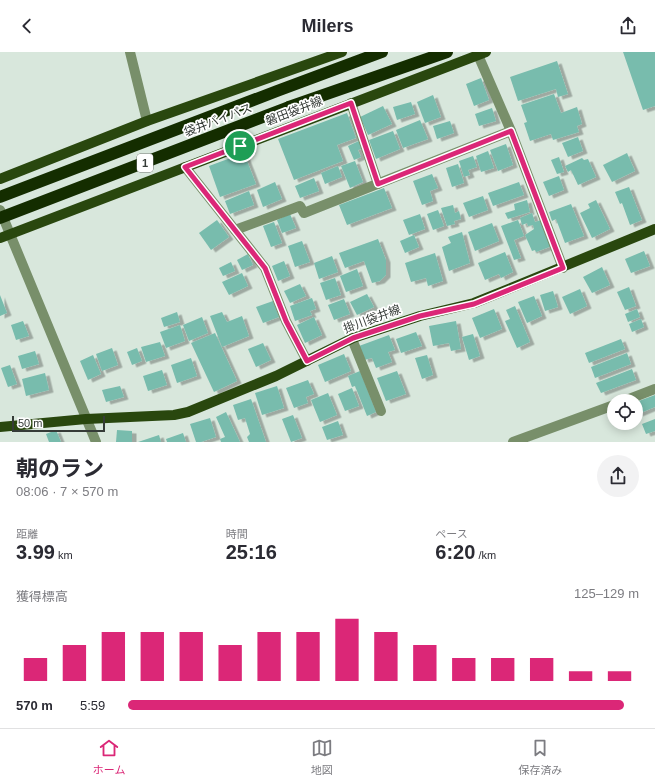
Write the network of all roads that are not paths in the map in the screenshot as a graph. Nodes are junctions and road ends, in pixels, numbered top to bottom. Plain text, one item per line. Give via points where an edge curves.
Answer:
1 (130, 52) edge
2 (342, 52) edge
3 (382, 52) edge
4 (447, 52) edge
5 (482, 53) edge
6 (351, 103) junction
7 (147, 121) junction
8 (511, 131) junction
9 (185, 167) junction
10 (0, 179) edge
11 (378, 184) junction
12 (0, 197) edge
13 (0, 210) edge
14 (0, 218) edge
15 (655, 229) edge
16 (235, 230) junction
17 (11, 234) junction
18 (0, 238) edge
19 (563, 268) junction
20 (352, 339) junction
21 (307, 361) junction
22 (655, 390) edge
23 (643, 394) edge
24 (607, 408) edge
25 (381, 411) dead end
26 (86, 419) junction
27 (0, 427) edge
28 (96, 442) edge
29 (513, 442) edge

1 - 7 street
2 - 7 main road
3 - 12 highway, 袋井バイパス / 1
4 - 14 highway, 袋井バイパス / 1, bridge via 289,107
5 - 6 main road, 磐田袋井線
5 - 8 street
6 - 9 main road, 磐田袋井線
6 - 11 street
7 - 10 main road
8 - 11 street
8 - 19 street
9 - 16 street
9 - 17 main road, 磐田袋井線
11 - 16 street via 304,213 300,206
13 - 17 street
15 - 19 main road, 掛川袋井線
16 - 21 street via 265,268 286,321
17 - 18 main road, 磐田袋井線
17 - 26 street
19 - 20 main road, 掛川袋井線 via 474,304 420,316
20 - 21 main road, 掛川袋井線
20 - 25 street
21 - 26 main road, 掛川袋井線 via 188,412 174,415
22 - 23 street
24 - 29 street
26 - 27 main road, 掛川袋井線
26 - 28 street

